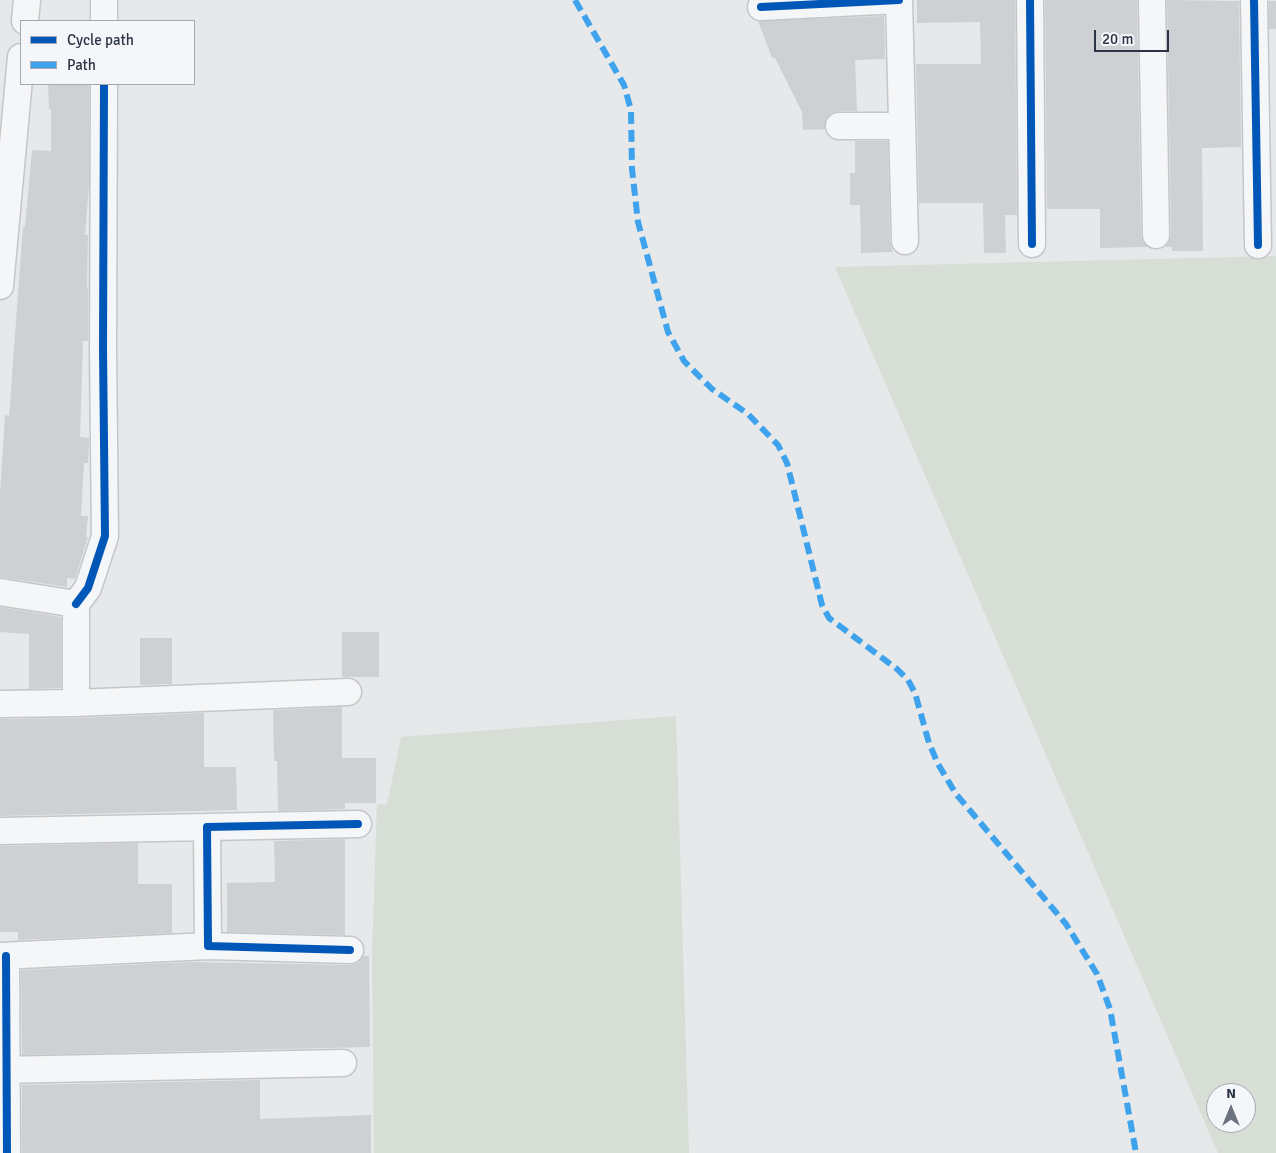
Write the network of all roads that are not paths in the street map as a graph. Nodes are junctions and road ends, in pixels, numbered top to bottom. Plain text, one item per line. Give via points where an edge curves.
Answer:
1 (27, 0) edge
2 (104, 0) edge
3 (899, 0) edge
4 (1030, 0) edge
5 (1152, 0) edge
6 (1254, 0) edge
7 (762, 7) dead end
8 (25, 20) edge
9 (104, 20) edge
10 (20, 68) edge
11 (104, 85) edge
12 (839, 126) dead end
13 (902, 126) junction
14 (1156, 235) dead end
15 (905, 241) dead end
16 (1032, 244) dead end
17 (1258, 245) dead end
18 (0, 286) edge
19 (0, 592) edge
20 (76, 604) junction
21 (348, 692) dead end
22 (76, 703) junction
23 (0, 704) edge
24 (358, 824) dead end
25 (207, 827) junction
26 (0, 831) edge
27 (208, 946) junction
28 (350, 950) dead end
29 (3, 956) edge
30 (343, 1063) dead end
31 (3, 1070) edge
32 (7, 1153) edge

1 - 8 street
2 - 9 street
3 - 7 street
3 - 13 street
4 - 16 street
5 - 14 street
6 - 17 street
10 - 18 street
11 - 20 street via 105,536 88,588
12 - 13 street
13 - 15 street
19 - 20 street
20 - 22 street
21 - 22 street
22 - 23 street
24 - 25 street
25 - 26 street
25 - 27 street
27 - 28 street
27 - 29 street
29 - 31 street
30 - 31 street
31 - 32 street

